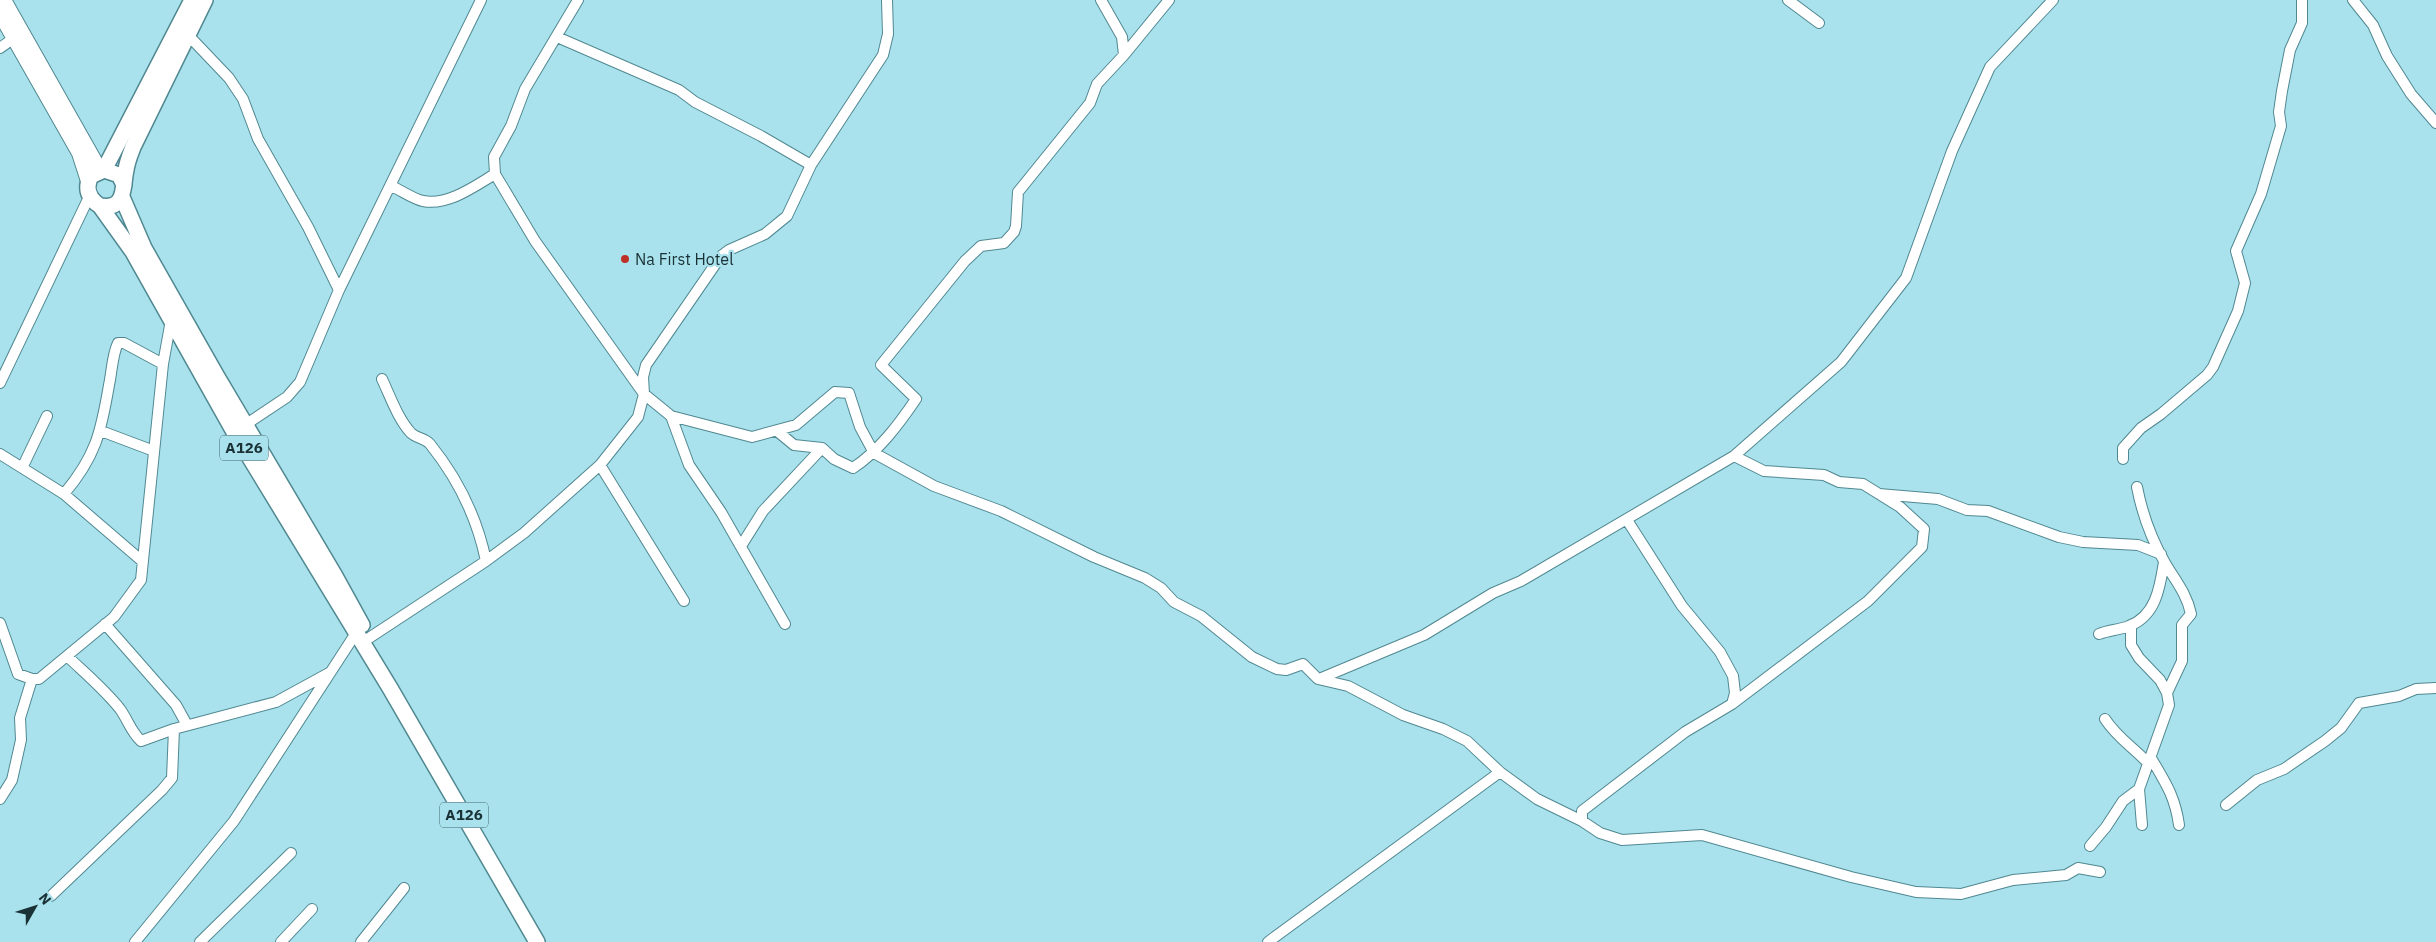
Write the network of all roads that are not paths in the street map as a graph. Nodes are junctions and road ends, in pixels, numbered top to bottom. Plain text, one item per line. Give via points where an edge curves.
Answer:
1 (4, 0) edge
2 (192, 0) edge
3 (206, 0) edge
4 (480, 0) edge
5 (578, 0) edge
6 (887, 0) edge
7 (1101, 0) edge
8 (1169, 0) edge
9 (1788, 0) edge
10 (2053, 0) edge
11 (2302, 0) edge
12 (2353, 0) edge
13 (0, 14) edge
14 (1819, 23) dead end
15 (188, 35) junction
16 (557, 37) junction
17 (14, 38) junction
18 (0, 48) edge
19 (1124, 55) junction
20 (2436, 123) edge
21 (811, 166) junction
22 (102, 170) junction
23 (495, 174) junction
24 (88, 181) junction
25 (391, 186) junction
26 (123, 191) junction
27 (95, 202) junction
28 (339, 290) junction
29 (171, 320) junction
30 (163, 364) junction
31 (382, 379) dead end
32 (0, 383) edge
33 (644, 394) junction
34 (47, 416) dead end
35 (671, 416) junction
36 (245, 425) junction
37 (101, 431) junction
38 (777, 431) junction
39 (822, 448) junction
40 (154, 451) junction
41 (874, 453) junction
42 (0, 454) edge
43 (1734, 456) junction
44 (2123, 459) dead end
45 (600, 465) junction
46 (23, 466) junction
47 (2137, 487) dead end
48 (64, 494) junction
49 (1879, 494) junction
50 (1627, 520) junction
51 (741, 546) junction
52 (2162, 558) junction
53 (142, 561) junction
54 (486, 561) junction
55 (684, 601) dead end
56 (105, 624) junction
57 (785, 624) dead end
58 (2131, 625) junction
59 (0, 627) edge
60 (2099, 634) dead end
61 (363, 635) junction
62 (68, 657) junction
63 (330, 672) junction
64 (32, 679) junction
65 (1318, 679) junction
66 (2436, 688) edge
67 (2168, 693) junction
68 (1732, 704) junction
69 (2105, 719) dead end
70 (187, 725) junction
71 (174, 728) junction
72 (2151, 758) junction
73 (1500, 772) junction
74 (2139, 789) junction
75 (0, 799) edge
76 (2226, 806) dead end
77 (1582, 821) junction
78 (2142, 825) dead end
79 (2179, 825) dead end
80 (2090, 846) dead end
81 (291, 853) dead end
82 (2100, 872) dead end
83 (404, 888) dead end
84 (51, 896) dead end
85 (312, 909) dead end
86 (136, 940) edge
87 (149, 942) edge
88 (200, 942) edge
89 (281, 942) edge
90 (361, 942) edge
91 (537, 942) edge
92 (1268, 942) edge

1 - 22 main road
2 - 22 highway
3 - 15 highway
4 - 25 street
5 - 16 street
6 - 21 street via 888,34 883,55
7 - 19 street via 1122,37
8 - 19 street
9 - 14 street
10 - 43 street via 1990,67 1952,152 1906,278 1841,362
11 - 44 street via 2302,23 2290,50 2282,91 2281,126 2260,194 2236,251 2245,282 2238,311 2211,369 2141,428 2123,448
12 - 20 street via 2373,25 2407,88
13 - 17 main road
15 - 26 highway via 135,142
15 - 28 street via 229,78 243,99 258,139
16 - 21 street via 679,90
16 - 23 street via 525,89 511,126 494,157
17 - 18 street
17 - 24 main road via 79,153
19 - 41 street via 1097,84 1090,103 1018,192 1014,232 1004,243 981,246 965,260 880,365 916,399
21 - 33 street via 787,216 765,234 729,250 715,264 646,365
22 - 24 highway
22 - 26 highway, A126 via 119,175
23 - 25 street via 461,194 441,200 423,201
23 - 33 street via 535,241
24 - 27 highway via 87,189
25 - 28 street
26 - 27 highway via 113,205
26 - 36 highway, A126 via 144,248
27 - 29 highway, A126 via 133,252
27 - 32 street
28 - 36 street via 300,382 287,397
29 - 30 street
29 - 61 highway, A126 via 238,438
30 - 37 street via 124,342 118,344
30 - 40 street
31 - 54 street via 406,426 413,435 428,442 453,473 474,514
33 - 35 street
33 - 45 street via 638,417
34 - 46 street
35 - 38 street via 752,437
35 - 51 street via 689,465
36 - 61 highway, A126 via 336,576
37 - 40 street
37 - 48 street via 92,456
38 - 39 street via 794,445
38 - 41 street via 796,425 835,392 849,393 860,428
39 - 41 street via 834,459 854,468
39 - 51 street via 763,511
40 - 53 street
41 - 65 street via 934,486 1001,511 1145,578 1174,602 1201,616 1252,657 1277,669 1286,670 1302,664
42 - 46 street
43 - 49 street via 1764,471 1824,474 1839,482 1863,484
43 - 50 street
45 - 54 street
45 - 55 street
46 - 48 street
47 - 52 street via 2142,509
48 - 53 street
49 - 52 street via 1938,499 1967,510 1988,511 2059,537 2083,542 2138,545
49 - 68 street via 1900,507 1924,529 1922,547 1858,610
50 - 65 street via 1424,634
50 - 68 street via 1682,606 1720,652 1733,676 1735,693
51 - 57 street
52 - 58 street via 2155,602 2147,615
52 - 67 street via 2182,588 2191,614 2182,625 2182,661
53 - 56 street via 141,580 135,591
54 - 61 street
56 - 62 street
56 - 70 street via 176,705
58 - 60 street
58 - 67 street via 2131,645
59 - 64 street via 18,674
61 - 63 street
61 - 91 highway, A126 via 383,665 390,688
62 - 64 street via 40,679
62 - 71 street via 110,697 141,742
63 - 70 street via 276,702
63 - 86 street via 234,821
64 - 75 street via 20,718 21,740 12,780
65 - 73 street via 1348,686 1403,715 1467,741
66 - 76 street via 2359,703 2341,728 2325,741 2284,769 2257,780
67 - 72 street via 2169,705
68 - 77 street via 1685,732 1604,793 1582,811
69 - 72 street via 2144,760
70 - 71 street
71 - 84 street via 172,778
72 - 74 street
72 - 79 street via 2171,791
73 - 77 street via 1537,799
73 - 92 street
74 - 78 street
74 - 80 street via 2122,801 2106,828
77 - 82 street via 1600,833 1622,840 1702,834 1851,878 1916,892 1961,894 2004,881 2066,876 2078,868
81 - 88 street
83 - 90 street
85 - 89 street
86 - 87 street

